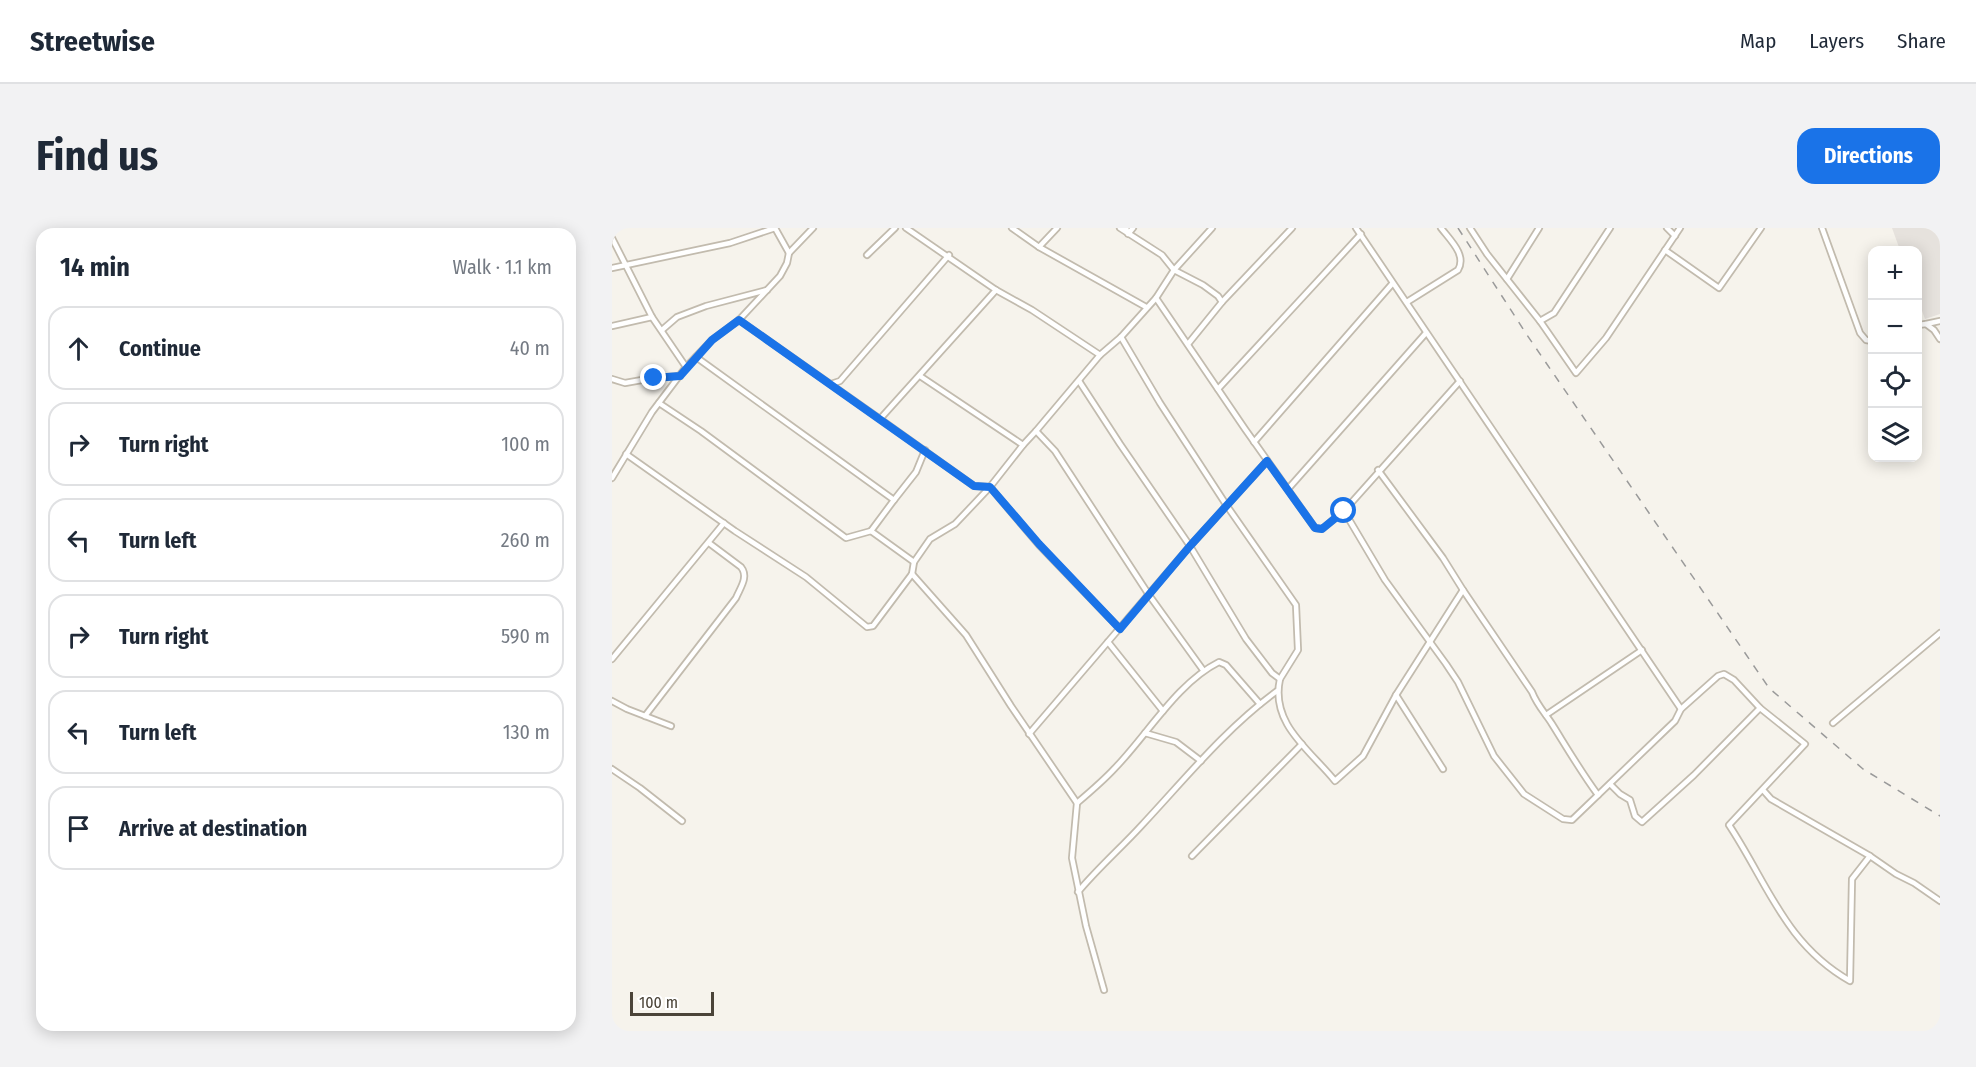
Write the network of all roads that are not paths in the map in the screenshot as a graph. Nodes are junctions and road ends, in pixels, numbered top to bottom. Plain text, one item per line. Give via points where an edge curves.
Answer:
1 (775, 228) edge
2 (813, 228) edge
3 (895, 228) edge
4 (906, 228) edge
5 (1012, 228) edge
6 (1057, 228) edge
7 (1119, 228) edge
8 (1133, 228) edge
9 (1212, 228) edge
10 (1292, 228) edge
11 (1356, 228) edge
12 (1441, 228) edge
13 (1470, 228) edge
14 (1539, 228) edge
15 (1610, 228) edge
16 (1667, 228) edge
17 (1680, 228) edge
18 (1761, 228) edge
19 (1822, 228) edge
20 (1127, 231) edge
21 (1361, 234) junction
22 (1675, 236) junction
23 (612, 238) edge
24 (1039, 247) junction
25 (1665, 250) junction
26 (789, 253) junction
27 (867, 255) dead end
28 (948, 255) junction
29 (625, 266) junction
30 (612, 268) edge
31 (1174, 270) junction
32 (1507, 279) junction
33 (1392, 284) junction
34 (767, 290) junction
35 (996, 290) junction
36 (1156, 298) junction
37 (1222, 302) junction
38 (1407, 302) junction
39 (1146, 307) junction
40 (652, 317) junction
41 (739, 320) junction
42 (1540, 321) junction
43 (1940, 321) edge
44 (1922, 324) edge
45 (1926, 324) junction
46 (612, 326) edge
47 (662, 330) junction
48 (1426, 333) junction
49 (1121, 337) junction
50 (1940, 339) edge
51 (1868, 340) edge
52 (1188, 344) junction
53 (1100, 356) junction
54 (696, 357) junction
55 (687, 367) junction
56 (680, 376) junction
57 (920, 376) junction
58 (612, 380) edge
59 (1079, 381) junction
60 (1460, 381) junction
61 (831, 384) junction
62 (1218, 389) junction
63 (659, 403) junction
64 (880, 419) junction
65 (1036, 430) junction
66 (1254, 442) junction
67 (1023, 445) junction
68 (925, 450) junction
69 (626, 454) junction
70 (1267, 461) junction
71 (1378, 470) junction
72 (612, 478) edge
73 (990, 487) junction
74 (1288, 489) junction
75 (894, 500) junction
76 (1227, 506) junction
77 (1344, 511) junction
78 (724, 523) junction
79 (872, 531) junction
80 (708, 543) junction
81 (1190, 546) junction
82 (914, 562) junction
83 (912, 574) junction
84 (1463, 590) junction
85 (1149, 595) junction
86 (1120, 629) junction
87 (1940, 633) edge
88 (1108, 642) junction
89 (1430, 642) junction
90 (1642, 650) junction
91 (612, 659) edge
92 (1203, 670) junction
93 (1280, 679) junction
94 (1277, 691) junction
95 (1396, 695) junction
96 (612, 701) edge
97 (1260, 704) junction
98 (1760, 708) junction
99 (1681, 709) junction
100 (1163, 711) junction
101 (1546, 715) junction
102 (645, 716) junction
103 (1833, 723) dead end
104 (671, 726) dead end
105 (1029, 734) junction
106 (1145, 734) junction
107 (1302, 744) junction
108 (1201, 761) junction
109 (1443, 770) dead end
110 (614, 771) edge
111 (612, 779) edge
112 (1610, 784) junction
113 (1763, 790) junction
114 (1598, 795) junction
115 (1077, 803) junction
116 (682, 821) dead end
117 (1192, 856) dead end
118 (1869, 856) junction
119 (1078, 892) junction
120 (1940, 901) edge
121 (1104, 990) dead end

1 - 26 street
1 - 29 street via 730,243
2 - 26 street
3 - 27 street
4 - 28 street
5 - 24 street
6 - 24 street
7 - 20 street
8 - 20 street
9 - 31 street
10 - 37 street
11 - 21 street
12 - 38 street via 1461,256 1460,267
13 - 32 street
14 - 32 street
15 - 42 street via 1554,313
16 - 22 street
17 - 22 street
18 - 25 street via 1719,288
19 - 51 street via 1860,333
20 - 31 street via 1162,255
21 - 33 street
21 - 62 street
22 - 25 street
23 - 29 street
24 - 39 street
25 - 42 street via 1606,339 1576,373
26 - 34 street via 780,276
28 - 35 street
28 - 61 street via 840,381
29 - 30 street
29 - 40 street
31 - 36 street
31 - 37 street via 1203,285
32 - 42 street
33 - 38 street
33 - 66 street
34 - 41 street
34 - 47 street via 677,317
35 - 53 street
35 - 57 street
36 - 39 street
36 - 52 street
37 - 52 street
38 - 48 street
39 - 49 street
40 - 46 street
40 - 47 street
41 - 54 street
41 - 61 street
43 - 45 street
44 - 45 street
45 - 50 street
47 - 55 street
48 - 60 street
48 - 74 street
49 - 53 street
49 - 76 street
52 - 62 street
53 - 59 street
54 - 55 street
54 - 75 street
55 - 56 street
56 - 58 street via 625,383
56 - 63 street
57 - 64 street
57 - 67 street
59 - 65 street
59 - 81 street
60 - 71 street
60 - 90 street
61 - 64 street
62 - 66 street
63 - 69 street
63 - 79 street via 846,538
64 - 68 street
65 - 67 street
65 - 85 street via 1055,451
66 - 70 street
67 - 73 street
68 - 73 street via 974,486
68 - 75 street via 916,472
69 - 72 street
69 - 78 street
70 - 74 street
70 - 76 street
71 - 77 street
71 - 84 street
73 - 82 street via 955,524 930,539
73 - 86 street
74 - 77 street via 1318,530
75 - 79 street
76 - 81 street
76 - 93 street via 1296,605 1298,650
77 - 89 street via 1385,580
78 - 80 street
78 - 83 street via 806,577 867,627 873,626
79 - 82 street
80 - 91 street
80 - 102 street via 741,567 744,579 736,598
81 - 85 street
81 - 93 street via 1246,639
82 - 83 street
83 - 105 street via 966,635
84 - 89 street
84 - 101 street
85 - 86 street
85 - 92 street
86 - 88 street
87 - 103 street
88 - 100 street
88 - 105 street
89 - 95 street
89 - 114 street via 1458,682 1494,756 1524,794 1563,819 1572,820
90 - 99 street
90 - 101 street
92 - 97 street via 1219,662 1226,665
92 - 100 street
93 - 94 street
94 - 97 street
94 - 107 street via 1286,725
95 - 107 street via 1363,756 1335,781
95 - 109 street
96 - 102 street
97 - 108 street
98 - 99 street via 1725,674
98 - 112 street via 1642,822 1635,816 1630,800
98 - 113 street via 1806,744
99 - 112 street via 1675,721
100 - 106 street
101 - 114 street
102 - 104 street
105 - 115 street
106 - 108 street via 1176,742
106 - 115 street
107 - 117 street
108 - 119 street
110 - 111 street
110 - 116 street
112 - 114 street
113 - 118 street via 1771,800
113 - 118 street via 1729,825 1792,932 1830,970 1850,981 1852,879
115 - 119 street via 1072,858
118 - 120 street
119 - 121 street

